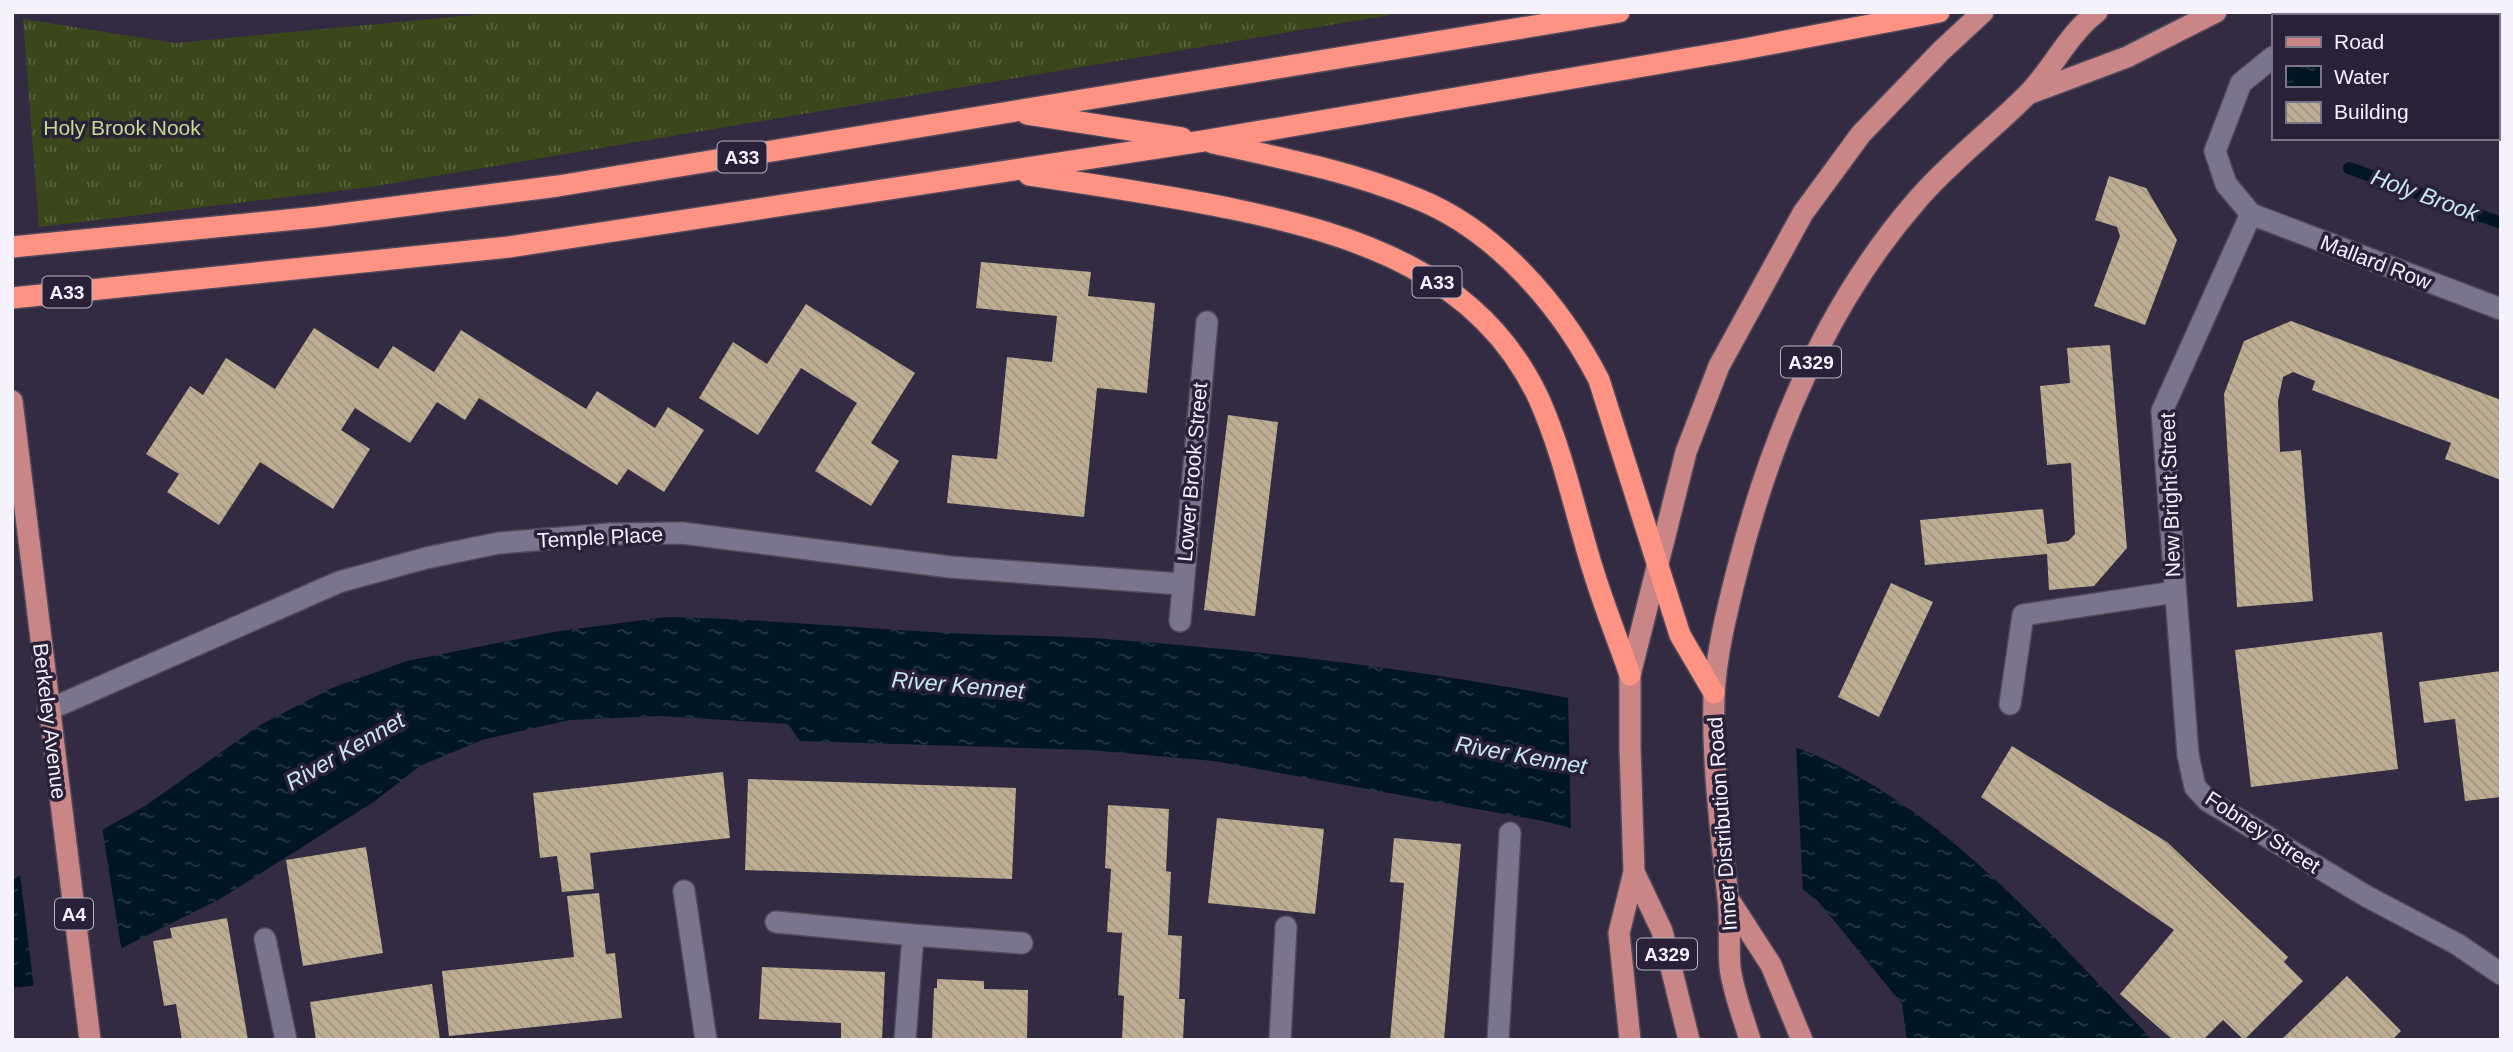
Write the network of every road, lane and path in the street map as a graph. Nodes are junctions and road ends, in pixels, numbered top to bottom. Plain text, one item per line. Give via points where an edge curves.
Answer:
1 (1619, 12) edge
2 (1939, 12) edge
3 (1983, 12) edge
4 (2097, 12) edge
5 (2216, 12) edge
6 (2272, 58) edge
7 (2028, 94) junction
8 (1007, 111) junction
9 (1203, 141) junction
10 (1007, 172) junction
11 (2251, 214) junction
12 (12, 247) edge
13 (12, 298) edge
14 (2501, 309) edge
15 (1207, 322) dead end
16 (12, 401) edge
17 (1656, 561) junction
18 (1181, 584) junction
19 (2175, 592) junction
20 (1180, 621) dead end
21 (1630, 675) junction
22 (1714, 693) junction
23 (2010, 704) dead end
24 (48, 710) junction
25 (1510, 833) dead end
26 (1634, 872) junction
27 (684, 891) dead end
28 (1728, 900) junction
29 (776, 922) dead end
30 (1286, 926) dead end
31 (914, 935) junction
32 (265, 939) dead end
33 (1022, 943) dead end
34 (2501, 974) edge
35 (90, 1040) edge
36 (286, 1040) edge
37 (706, 1040) edge
38 (905, 1040) edge
39 (1280, 1040) edge
40 (1498, 1040) edge
41 (1630, 1040) edge
42 (1689, 1040) edge
43 (1750, 1040) edge
44 (1802, 1040) edge

1 - 8 highway, A33
2 - 9 highway, A33
3 - 17 main road, A329 via 1861,134 1802,213 1719,366 1686,452
4 - 7 main road, Inner Distribution Road / A329 via 2078,27
5 - 7 main road via 2127,57
6 - 11 street via 2241,83 2215,150 2226,184
7 - 22 main road, Inner Distribution Road / A329 via 1917,200 1866,268 1819,345 1778,433 1748,529
8 - 9 highway, A33
8 - 12 highway, A33 via 558,186 303,219
9 - 10 highway, A33
9 - 17 highway, A33 via 1352,177 1420,199 1462,222 1507,259 1549,302 1599,380
10 - 13 highway, A33 via 468,252
10 - 21 highway, A33 via 1196,202 1335,233 1422,271 1466,303 1507,348 1538,397 1568,474 1593,570
11 - 14 street, Mallard Row
11 - 19 street, New Bright Street via 2162,411
15 - 18 street, Lower Brook Street
16 - 24 main road, Berkeley Avenue / A4
17 - 21 main road, A329
17 - 22 highway, A33 via 1680,635
18 - 20 street, Lower Brook Street
18 - 24 street, Temple Place via 950,567 682,533 499,543 339,582
19 - 23 street, New Bright Street via 2023,615
19 - 34 street, Fobney Street via 2188,755 2195,787 2208,801
21 - 26 main road, A329
22 - 28 main road, Inner Distribution Road / A329 via 1715,766
24 - 35 main road, Berkeley Avenue / A4
25 - 40 street
26 - 41 main road, A329 via 1619,933
26 - 42 main road, A329 via 1662,931
27 - 37 street
28 - 43 main road, Inner Distribution Road / A329 via 1730,968
28 - 44 main road, A329 via 1771,965
29 - 31 street
30 - 39 street
31 - 33 street
31 - 38 street
32 - 36 street

